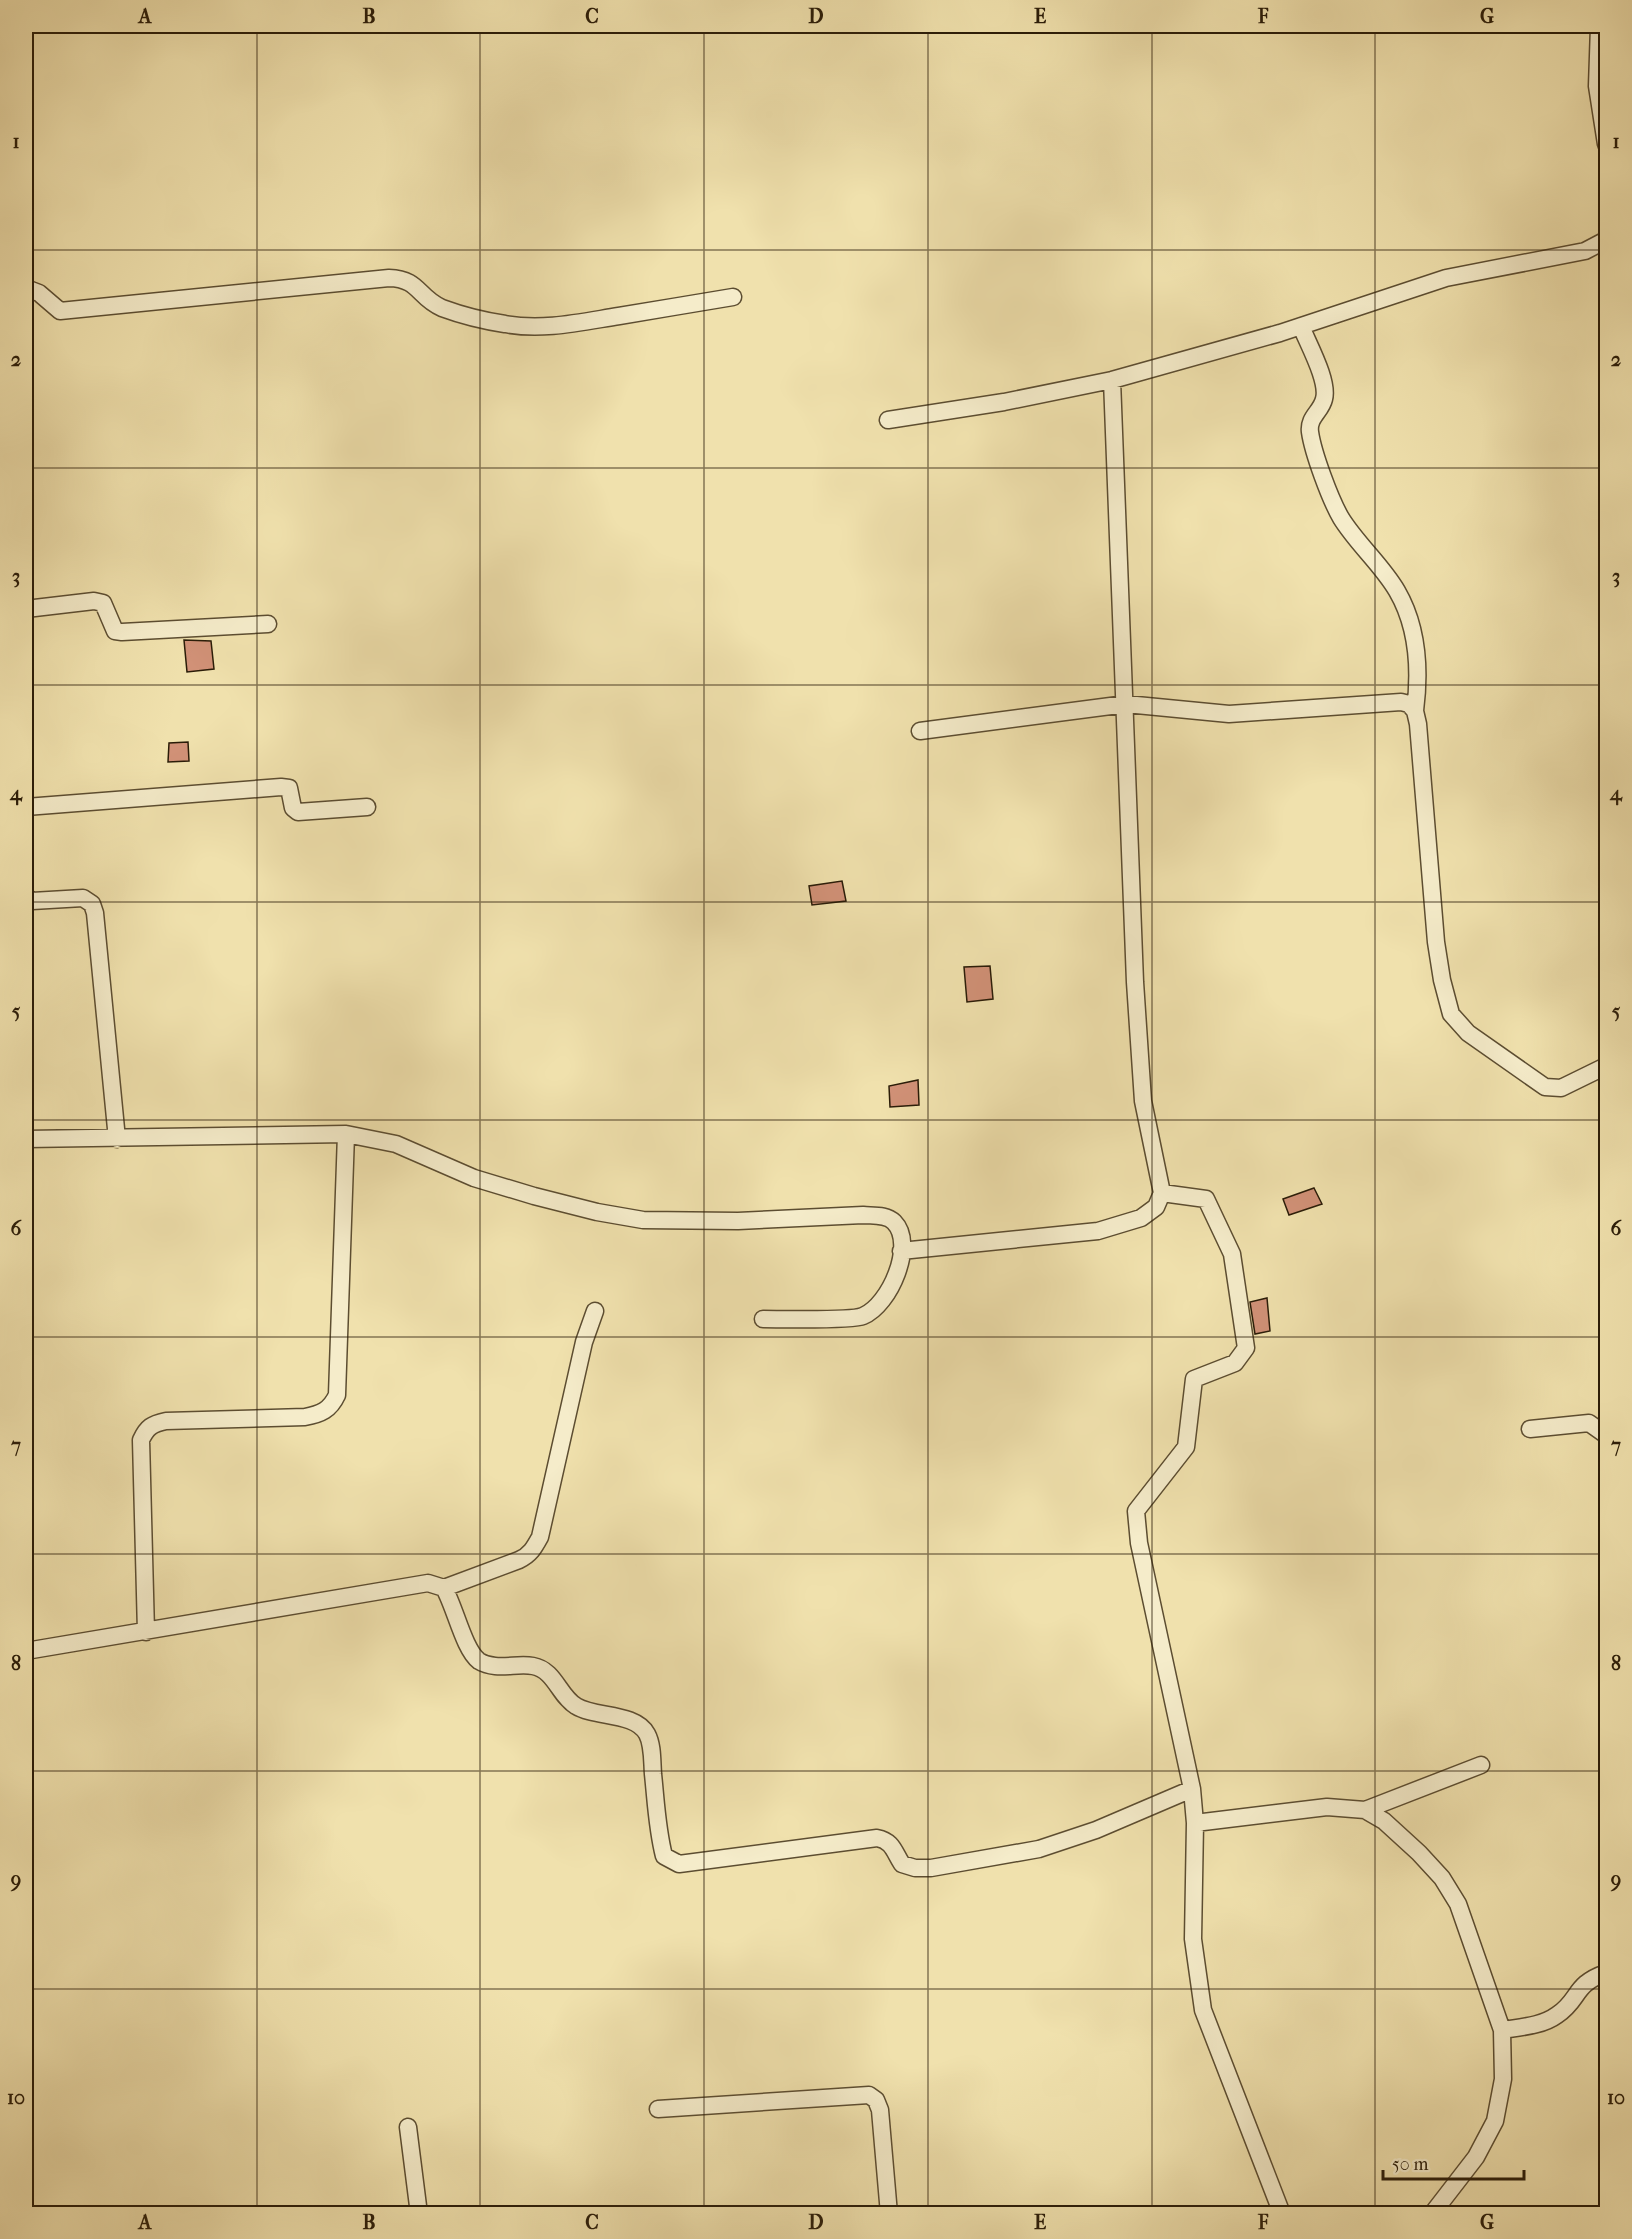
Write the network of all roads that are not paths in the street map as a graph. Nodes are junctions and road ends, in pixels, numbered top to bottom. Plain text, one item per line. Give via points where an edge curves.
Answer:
1 (1599, 26) edge
2 (1603, 112) edge
3 (1606, 144) edge
4 (1606, 240) edge
5 (26, 288) edge
6 (733, 297) dead end
7 (1301, 326) junction
8 (1112, 380) junction
9 (888, 420) dead end
10 (26, 609) edge
11 (268, 624) dead end
12 (1126, 704) junction
13 (1415, 711) junction
14 (920, 731) dead end
15 (26, 807) edge
16 (367, 807) dead end
17 (26, 897) edge
18 (1606, 1066) edge
19 (346, 1134) junction
20 (117, 1138) junction
21 (26, 1139) edge
22 (1162, 1193) junction
23 (902, 1251) junction
24 (595, 1311) dead end
25 (763, 1319) dead end
26 (1530, 1429) dead end
27 (1606, 1435) edge
28 (444, 1588) junction
29 (147, 1632) junction
30 (26, 1651) edge
31 (1481, 1765) dead end
32 (1192, 1789) junction
33 (1365, 1810) junction
34 (1195, 1823) junction
35 (1606, 1973) edge
36 (1503, 2030) junction
37 (658, 2109) dead end
38 (408, 2127) dead end
39 (419, 2214) edge
40 (889, 2214) edge
41 (1282, 2214) edge
42 (1432, 2214) edge

1 - 2 street via 1596,62
2 - 3 street
4 - 7 street via 1585,250 1446,278
5 - 6 street via 39,293 60,311 405,279 426,299 443,308 529,327 564,325
7 - 8 street
7 - 13 street via 1325,392 1324,402 1311,419 1310,431 1342,519 1397,592 1407,617 1418,661
8 - 9 street
8 - 12 street
10 - 11 street via 103,603 111,626 122,632
12 - 13 street via 1229,714 1401,702 1410,704
12 - 14 street
12 - 22 street via 1140,1066 1143,1101
13 - 18 street via 1436,942 1451,1014 1468,1033 1545,1087 1561,1088
15 - 16 street via 281,787 289,788 293,808 298,812
17 - 20 street via 32,901 83,898 92,904
19 - 20 street
19 - 23 street via 396,1144 474,1178 534,1196 642,1220 884,1216 894,1221 899,1230
19 - 29 street via 337,1395 322,1413 305,1417 166,1421 146,1429 141,1440
20 - 21 street
22 - 23 street via 1156,1208 1121,1226
22 - 32 street via 1206,1199 1232,1254 1246,1348 1235,1363 1194,1379 1186,1447 1136,1511 1139,1543
23 - 25 street via 894,1286 882,1303 863,1317
24 - 28 street via 584,1342 537,1543 529,1555
26 - 27 street via 1589,1423
28 - 29 street via 428,1583
28 - 32 street via 454,1604 469,1650 480,1662 535,1666 550,1675 574,1706 632,1721 646,1732 659,1837 664,1856 679,1864 877,1838 892,1845 902,1864 915,1868 965,1863 1069,1840
29 - 30 street
31 - 33 street
32 - 34 street
33 - 34 street via 1327,1807
33 - 36 street via 1384,1821 1442,1878 1458,1904
34 - 41 street via 1193,1939 1203,2010
35 - 36 street via 1580,1987 1558,2015
36 - 42 street via 1503,2079 1495,2121 1476,2157
37 - 40 street via 869,2095 880,2110
38 - 39 street

